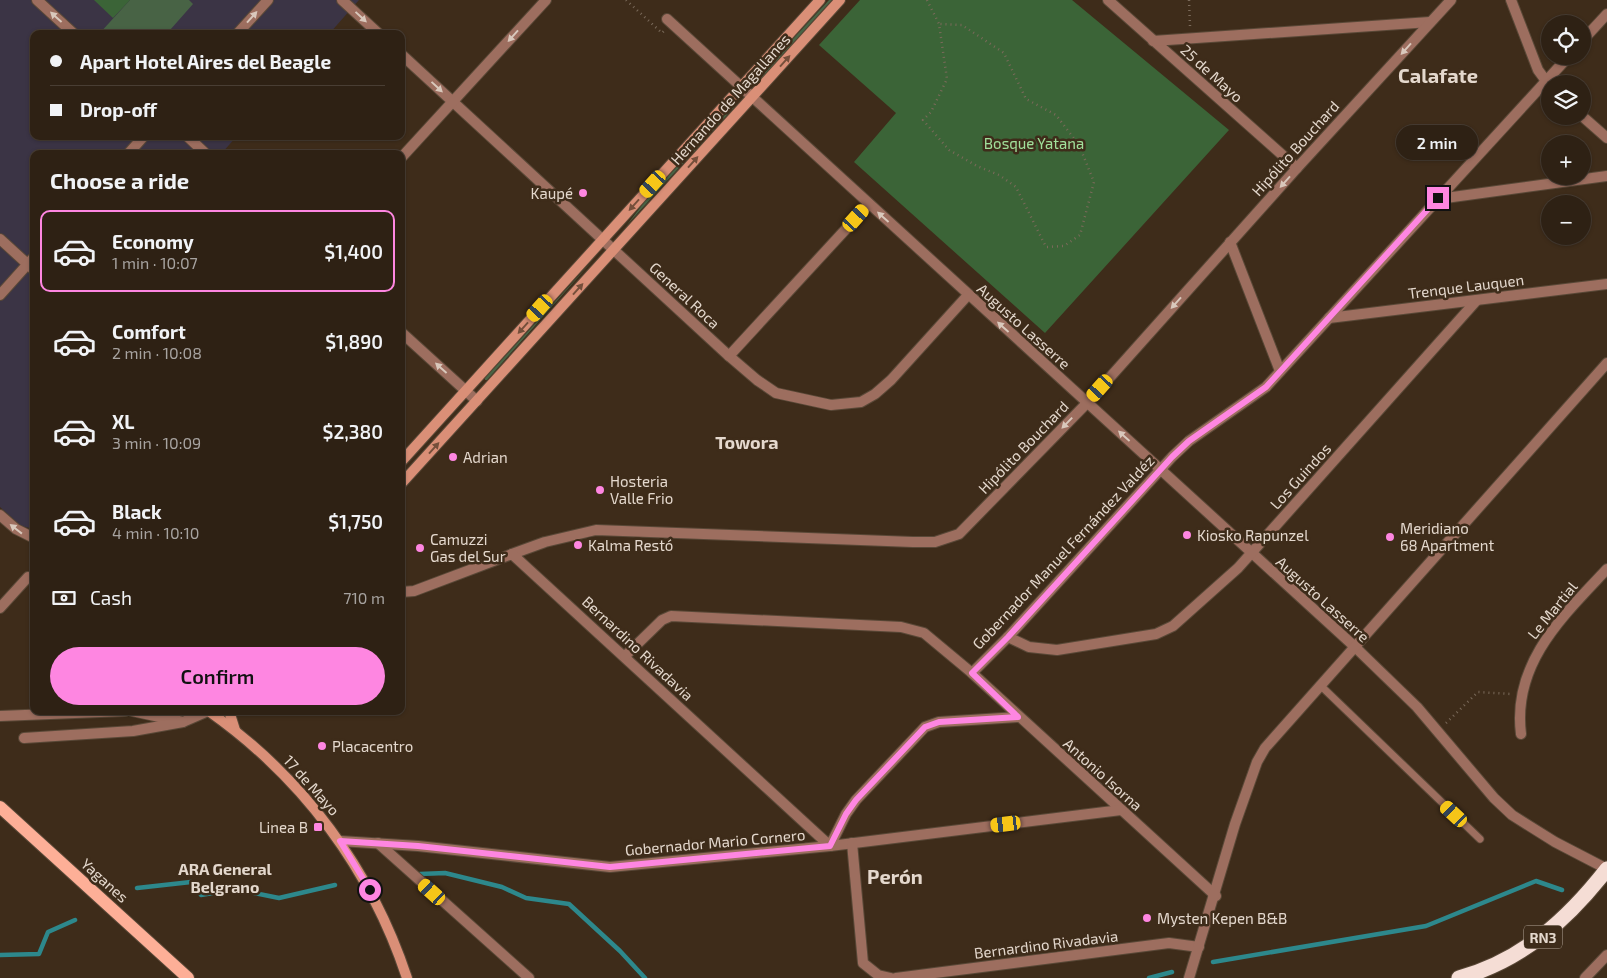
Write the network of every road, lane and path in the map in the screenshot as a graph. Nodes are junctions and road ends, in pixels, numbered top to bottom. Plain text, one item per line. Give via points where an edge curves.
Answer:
1 (37, 0) edge
2 (268, 0) edge
3 (342, 0) edge
4 (546, 0) edge
5 (626, 0) edge
6 (820, 0) edge
7 (840, 0) edge
8 (927, 0) edge
9 (1108, 0) edge
10 (1189, 0) edge
11 (1451, 0) edge
12 (1511, 0) edge
13 (1607, 14) edge
14 (669, 21) joint
15 (1430, 22) junction
16 (939, 24) junction
17 (70, 30) edge
18 (241, 30) edge
19 (375, 30) edge
20 (1591, 31) edge
21 (1190, 38) junction
22 (1153, 40) junction
23 (405, 58) edge
24 (1542, 75) edge
25 (741, 87) junction
26 (1541, 90) edge
27 (752, 97) junction
28 (452, 102) junction
29 (1591, 124) edge
30 (1607, 138) edge
31 (140, 140) edge
32 (191, 140) edge
33 (132, 150) edge
34 (202, 150) edge
35 (405, 154) edge
36 (1296, 168) junction
37 (1607, 176) edge
38 (1438, 198) junction
39 (869, 204) junction
40 (0, 240) edge
41 (602, 240) junction
42 (1230, 242) junction
43 (614, 250) junction
44 (30, 262) edge
45 (30, 266) edge
46 (1607, 284) edge
47 (0, 295) edge
48 (968, 295) junction
49 (1477, 300) junction
50 (1329, 318) junction
51 (405, 336) edge
52 (729, 356) junction
53 (1607, 363) edge
54 (1280, 371) junction
55 (466, 391) junction
56 (477, 401) junction
57 (1087, 403) junction
58 (405, 458) edge
59 (1160, 469) junction
60 (405, 480) edge
61 (0, 515) edge
62 (30, 536) edge
63 (1252, 553) junction
64 (512, 554) junction
65 (1607, 569) edge
66 (28, 577) dead end
67 (405, 591) edge
68 (0, 608) edge
69 (1008, 637) junction
70 (1354, 646) junction
71 (625, 656) junction
72 (972, 673) junction
73 (1320, 686) junction
74 (1522, 695) junction
75 (30, 715) edge
76 (151, 715) edge
77 (200, 715) edge
78 (212, 715) edge
79 (230, 715) edge
80 (0, 716) edge
81 (1018, 717) junction
82 (183, 722) junction
83 (235, 730) junction
84 (1437, 731) junction
85 (1521, 734) dead end
86 (24, 738) dead end
87 (0, 807) edge
88 (1121, 810) junction
89 (1480, 839) dead end
90 (340, 841) junction
91 (852, 843) junction
92 (378, 844) junction
93 (830, 846) junction
94 (1607, 869) edge
95 (1216, 896) junction
96 (1199, 947) junction
97 (1607, 955) edge
98 (188, 978) edge
99 (407, 978) edge
100 (529, 978) edge
101 (891, 978) edge
102 (896, 978) edge
103 (1189, 978) edge
104 (1459, 978) edge
105 (1586, 978) edge

17 -> 1 street
18 -> 2 street
3 -> 19 street
4 -> 28 street
5 - 14 path via 662,33
6 - 25 main road, Hernando de Magallanes
27 -> 7 main road, Hernando de Magallanes
8 - 16 path
9 - 22 street, 25 de Mayo
10 - 21 path
11 - 15 street, Hipólito Bouchard
12 - 24 street
13 - 20 street
14 - 25 street, Augusto Lasserre
15 - 21 street
15 -> 36 street, Hipólito Bouchard
16 - 16 path via 947,79 931,112 923,120 949,150 1016,187 1046,247 1064,246 1080,235 1094,182 1079,145 1056,115 1026,98 1004,52 962,25
21 - 22 street
22 - 36 street, 25 de Mayo
23 -> 28 street, General Roca
25 - 27 street, Augusto Lasserre
25 -> 41 main road, Hernando de Magallanes
26 - 38 street, Gobernador Manuel Fernández Valdéz
27 - 39 street, Augusto Lasserre
43 -> 27 main road, Hernando de Magallanes
28 - 35 street
28 - 41 street, General Roca
29 - 30 street
31 - 33 street
32 - 34 street
36 -> 42 street, Hipólito Bouchard
37 - 38 street
38 - 50 street, Gobernador Manuel Fernández Valdéz
48 -> 39 street, Augusto Lasserre
39 - 52 street
40 - 44 street
41 - 43 street, General Roca
41 -> 55 main road, Hernando de Magallanes
42 - 54 street
42 -> 57 street, Hipólito Bouchard
43 - 52 street, General Roca
56 -> 43 main road, Hernando de Magallanes
45 - 47 street
46 - 49 street, Trenque Lauquen
48 - 52 street, General Roca via 890,380 861,402 831,405 776,393
57 -> 48 street, Augusto Lasserre
49 - 50 street, Trenque Lauquen
49 - 63 street, Los Guindos
50 - 54 street, Gobernador Manuel Fernández Valdéz
55 -> 51 street
53 - 70 street
54 - 59 street, Gobernador Manuel Fernández Valdéz via 1266,387 1189,441
55 - 56 street
55 - 58 main road, Hernando de Magallanes
60 -> 56 main road, Hernando de Magallanes
59 -> 57 street, Augusto Lasserre
57 -> 64 street, Hipólito Bouchard via 972,522 949,539 913,542 596,530
59 - 63 street, Augusto Lasserre
59 - 69 street, Gobernador Manuel Fernández Valdéz
62 -> 61 street via 16,530
63 - 69 street, Los Guindos via 1230,577 1162,633 1057,650 1029,647
63 - 70 street, Augusto Lasserre
64 - 67 street
64 - 71 street, Bernardino Rivadavia
65 - 74 street, Le Martial via 1540,646
66 - 68 street
69 - 72 street, Gobernador Manuel Fernández Valdéz
70 - 73 street
70 - 84 street, Augusto Lasserre
71 - 72 street, Gobernador Manuel Fernández Valdéz via 662,620 671,616 692,616 901,627 924,634
71 - 93 street, Bernardino Rivadavia
72 - 81 street, Antonio Isorna
73 - 89 lane
73 - 95 street via 1265,748 1257,762
74 - 84 path via 1478,692
74 - 85 street, Le Martial
75 - 80 street
76 - 82 street
77 - 82 street
78 - 83 main road, 17 de Mayo
79 - 83 main road, 17 de Mayo
81 - 88 street, Antonio Isorna
81 - 93 street via 939,722 925,727 856,800
82 - 86 street via 134,731
83 - 90 main road, 17 de Mayo via 298,790
84 - 94 street, Augusto Lasserre via 1512,815
87 - 98 main road, Yaganes
88 - 91 street, Gobernador Mario Cornero
88 - 95 street, Antonio Isorna
90 - 92 street, Gobernador Mario Cornero
90 - 99 main road, 17 de Mayo via 390,930
91 - 93 street, Gobernador Mario Cornero
91 - 101 street via 863,963 878,975
92 - 93 street, Gobernador Mario Cornero via 610,867
92 - 100 street
94 - 104 highway, RN3 via 1541,939 1510,958
95 - 96 street
96 - 102 street, Bernardino Rivadavia via 1169,943
96 - 103 street
97 - 105 street

